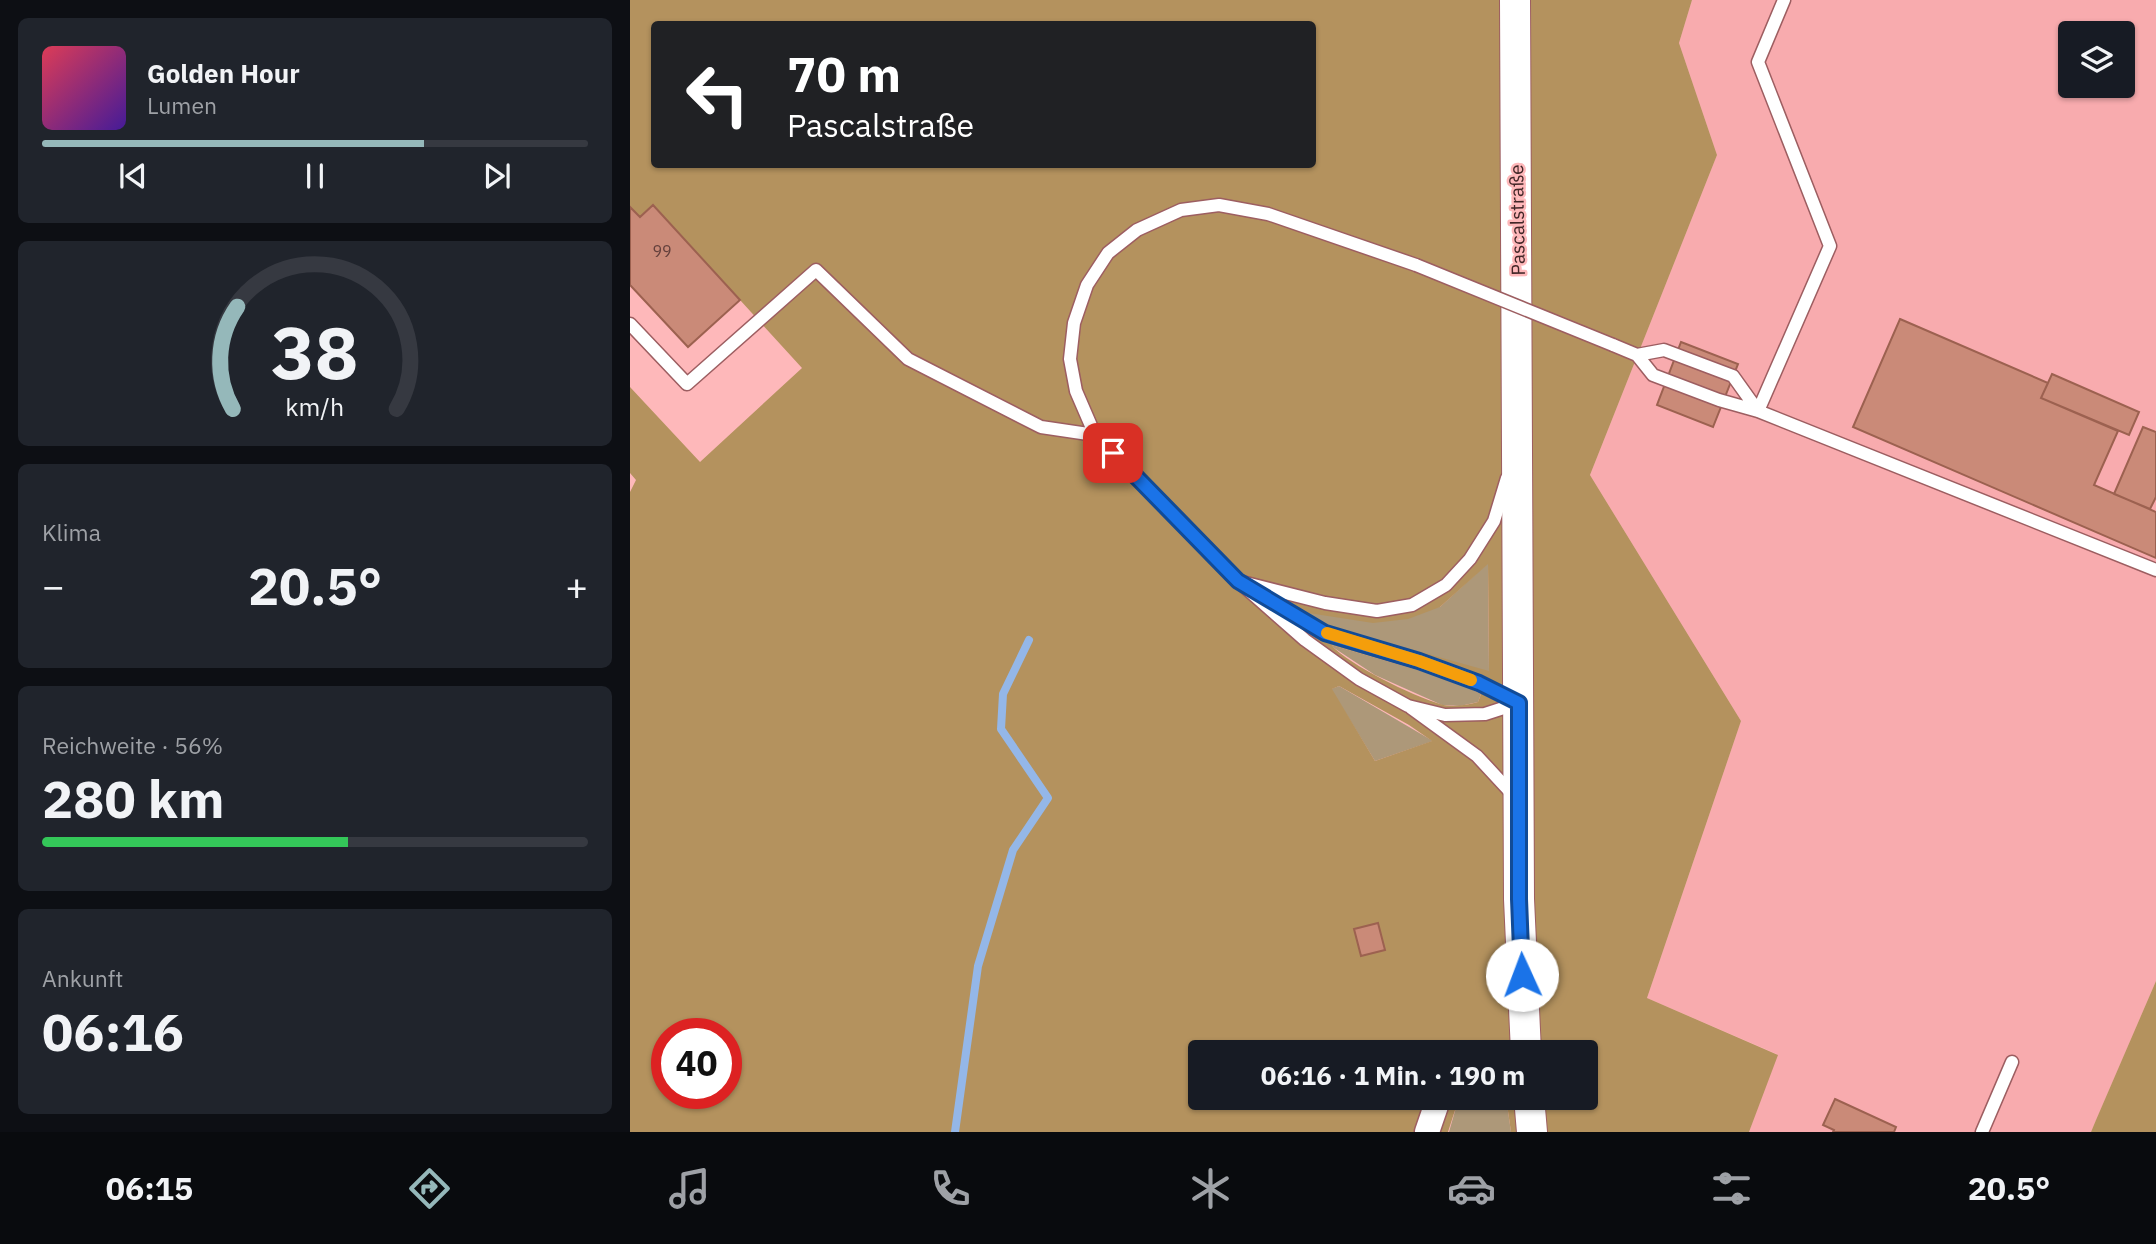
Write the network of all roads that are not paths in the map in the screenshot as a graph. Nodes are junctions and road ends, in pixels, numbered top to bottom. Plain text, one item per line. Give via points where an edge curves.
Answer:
1 (1515, 0) edge
2 (1783, 0) edge
3 (630, 324) edge
4 (1637, 355) junction
5 (1758, 411) junction
6 (1095, 435) junction
7 (1519, 439) junction
8 (2156, 570) edge
9 (1238, 581) junction
10 (1519, 703) junction
11 (1408, 706) junction
12 (1519, 800) junction
13 (1525, 1040) edge
14 (2012, 1062) dead end
15 (1435, 1110) edge
16 (1530, 1110) edge
17 (1427, 1132) edge
18 (1532, 1132) edge
19 (1982, 1132) edge

1 - 7 street, Pascalstraße
2 - 5 lane via 1758,62 1830,246
3 - 6 lane via 687,384 816,270 908,359 1041,428
4 - 5 lane via 1653,375
4 - 5 lane via 1664,350 1733,376
4 - 6 lane, bridge via 1416,265 1268,214 1219,205 1181,209 1137,230 1108,253 1087,285 1074,323 1070,359 1076,391
5 - 8 lane
6 - 9 lane
7 - 9 lane, Pascalstraße via 1494,521 1470,559 1446,584 1412,605 1377,611
7 - 10 street, Pascalstraße
9 - 10 lane via 1325,633 1419,661
9 - 11 lane via 1326,656
10 - 11 lane via 1485,714 1445,715
10 - 12 street, Pascalstraße
11 - 12 lane via 1477,756
12 - 13 street, Pascalstraße
14 - 19 lane
15 - 17 street
16 - 18 street

